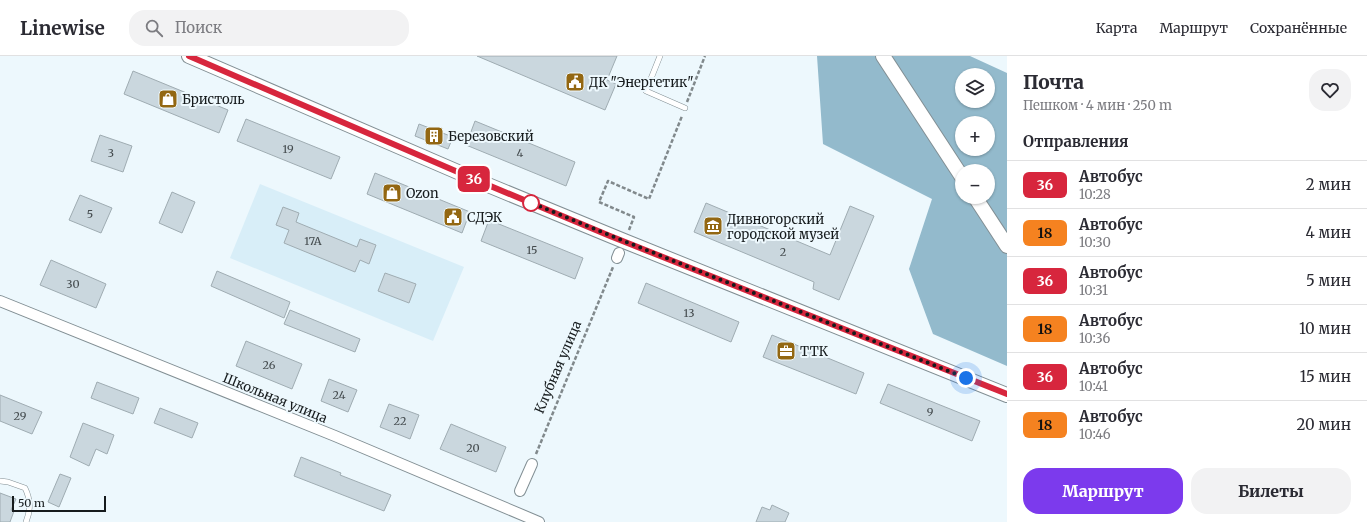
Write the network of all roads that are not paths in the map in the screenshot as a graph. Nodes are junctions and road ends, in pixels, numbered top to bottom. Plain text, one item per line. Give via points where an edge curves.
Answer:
1 (189, 56) edge
2 (660, 56) edge
3 (883, 56) edge
4 (685, 108) road end
5 (955, 166) edge
6 (980, 204) edge
7 (1007, 246) edge
8 (0, 301) edge
9 (1007, 394) edge
10 (532, 464) road end
11 (0, 481) edge
12 (520, 491) dead end
13 (26, 522) edge
14 (539, 522) edge

1 - 9 main road via 595,230
2 - 4 lane via 646,91
3 - 5 main road
6 - 7 main road
8 - 14 street, Школьная улица
10 - 12 street
11 - 13 lane via 25,488 30,504

